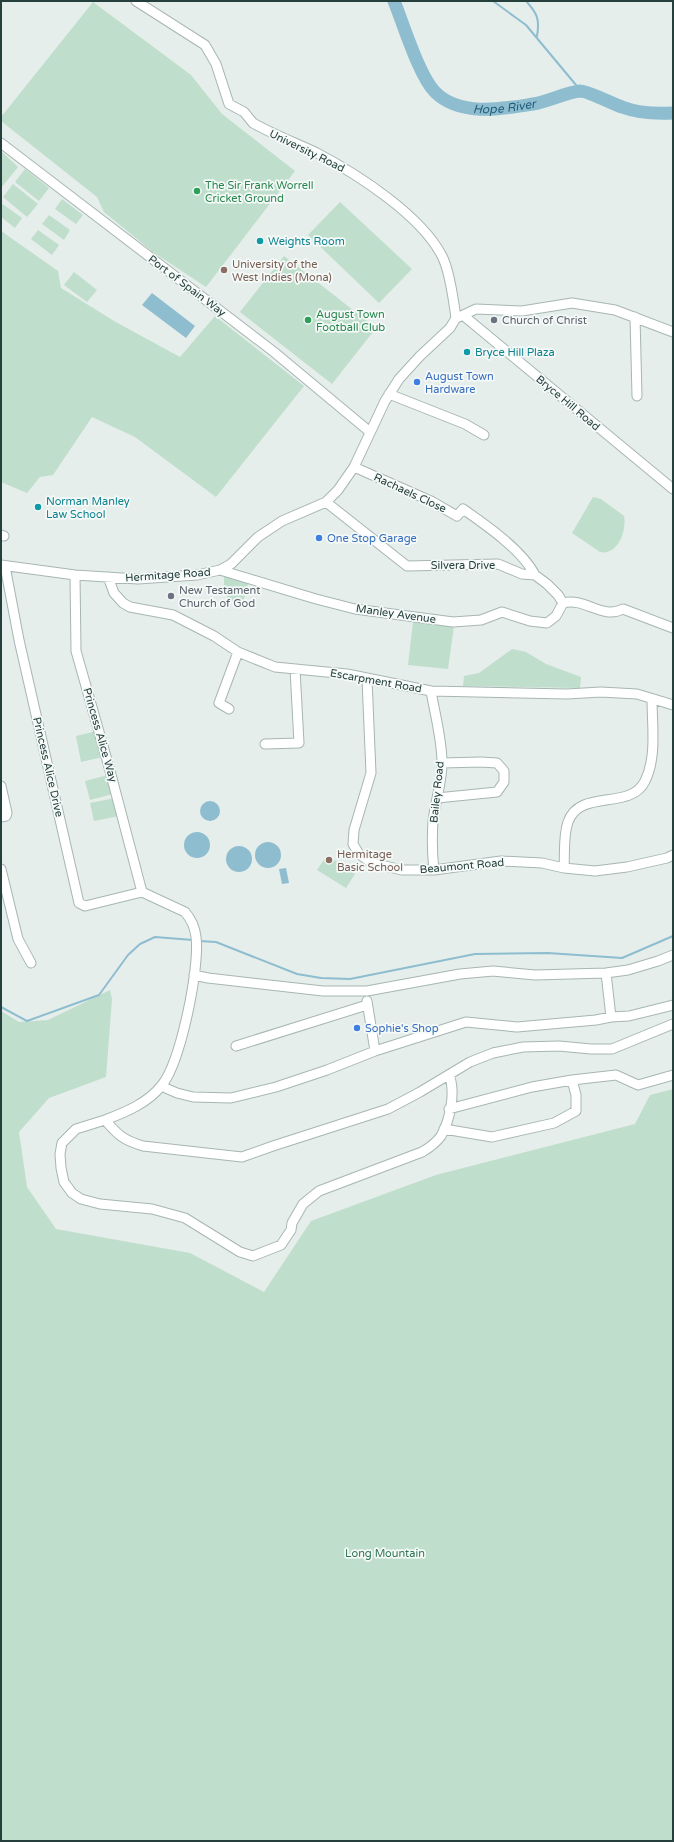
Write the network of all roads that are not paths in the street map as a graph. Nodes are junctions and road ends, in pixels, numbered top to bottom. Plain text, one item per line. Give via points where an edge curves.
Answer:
1 (136, 1) edge
2 (1, 143) edge
3 (460, 317) junction
4 (635, 317) junction
5 (673, 332) edge
6 (389, 394) junction
7 (637, 396) dead end
8 (370, 432) junction
9 (484, 435) dead end
10 (354, 467) junction
11 (673, 489) edge
12 (326, 502) junction
13 (3, 565) edge
14 (220, 570) junction
15 (75, 575) junction
16 (534, 576) junction
17 (108, 577) junction
18 (563, 602) junction
19 (673, 628) edge
20 (238, 652) junction
21 (295, 670) junction
22 (367, 679) junction
23 (431, 691) junction
24 (652, 699) junction
25 (673, 705) edge
26 (229, 709) dead end
27 (265, 744) dead end
28 (442, 763) junction
29 (1, 786) edge
30 (437, 798) junction
31 (1, 817) edge
32 (673, 854) edge
33 (564, 868) junction
34 (1, 870) edge
35 (434, 870) junction
36 (142, 892) junction
37 (673, 955) edge
38 (31, 963) dead end
39 (606, 973) junction
40 (194, 975) junction
41 (367, 992) junction
42 (367, 1005) junction
43 (673, 1005) edge
44 (611, 1017) junction
45 (673, 1024) edge
46 (236, 1046) dead end
47 (375, 1051) junction
48 (449, 1075) junction
49 (673, 1075) edge
50 (572, 1080) junction
51 (161, 1086) junction
52 (450, 1109) junction
53 (105, 1120) junction
54 (444, 1129) junction

1 - 3 street, University Road via 205,44 216,64 230,104 244,112 253,123 344,168 406,213 443,257
2 - 8 street, Port of Spain Way via 274,352
3 - 4 street via 476,309 522,311 572,303 615,310
3 - 6 street, Hermitage Road via 420,356
3 - 11 street, Bryce Hill Road
4 - 5 street
4 - 7 street
6 - 8 street, Hermitage Road
6 - 9 street via 465,424
8 - 10 street, Hermitage Road
10 - 12 street, Hermitage Road
10 - 16 street, Rachaels Close via 457,516 463,509 515,551 530,567
12 - 14 street, Hermitage Road via 282,521 258,537 231,564
12 - 16 street, Silvera Drive via 407,566 498,564
13 - 15 street, Hermitage Road
13 - 36 street, Princess Alice Drive via 79,903 85,906
14 - 17 street, Hermitage Road via 197,575 138,579
14 - 18 street, Manley Avenue via 355,609 453,622 481,620 502,612 530,621 547,623 556,616
15 - 17 street, Hermitage Road
15 - 36 street, Princess Alice Way via 76,651
16 - 18 street, Silvera Drive via 547,584
17 - 20 street, Escarpment Road via 114,593 123,603 130,607 173,615 214,636
18 - 19 street via 578,601 603,611 616,612 623,609
20 - 21 street, Escarpment Road via 275,667
20 - 26 street via 219,703
21 - 22 street, Escarpment Road via 348,674
21 - 27 street via 299,743
22 - 23 street, Escarpment Road
22 - 35 street, Beaumont Road via 371,773 354,830 353,844 359,854 372,863 402,870
23 - 24 street, Escarpment Road via 567,694 601,692 637,694
23 - 28 street, Bailey Road
24 - 25 street, Escarpment Road
24 - 33 street via 652,758 645,782 639,791 626,797 587,804 575,810 568,821
28 - 30 street, Bailey Road
28 - 30 street via 497,764 504,771 504,782 497,792
29 - 31 street via 8,812 6,816
30 - 35 street, Bailey Road via 433,821
32 - 33 street, Beaumont Road via 667,858 627,867 595,871
33 - 35 street, Beaumont Road via 542,863 500,861
34 - 38 street via 18,939
36 - 40 street via 185,912 190,917 196,940
37 - 39 street via 628,970
39 - 41 street via 535,975 493,971 449,976
39 - 44 street
40 - 41 street via 323,991
40 - 51 street via 179,1048 170,1074
41 - 42 street
42 - 46 street
42 - 47 street
43 - 44 street via 629,1016
44 - 47 street via 517,1027 466,1022
45 - 48 street via 612,1049 523,1047 493,1053 470,1062
47 - 51 street via 327,1070 231,1098 193,1097
48 - 52 street via 452,1084
48 - 53 street via 388,1109 242,1157 143,1146 127,1141
49 - 50 street via 638,1085 616,1075
50 - 52 street via 532,1087
50 - 54 street via 576,1095 576,1111 554,1123 492,1137
51 - 53 street via 138,1106
52 - 54 street
53 - 54 street via 76,1129 62,1143 60,1168 64,1182 72,1193 100,1204 141,1208 185,1218 240,1252 253,1256 281,1245 303,1204 319,1190 422,1152 440,1137

